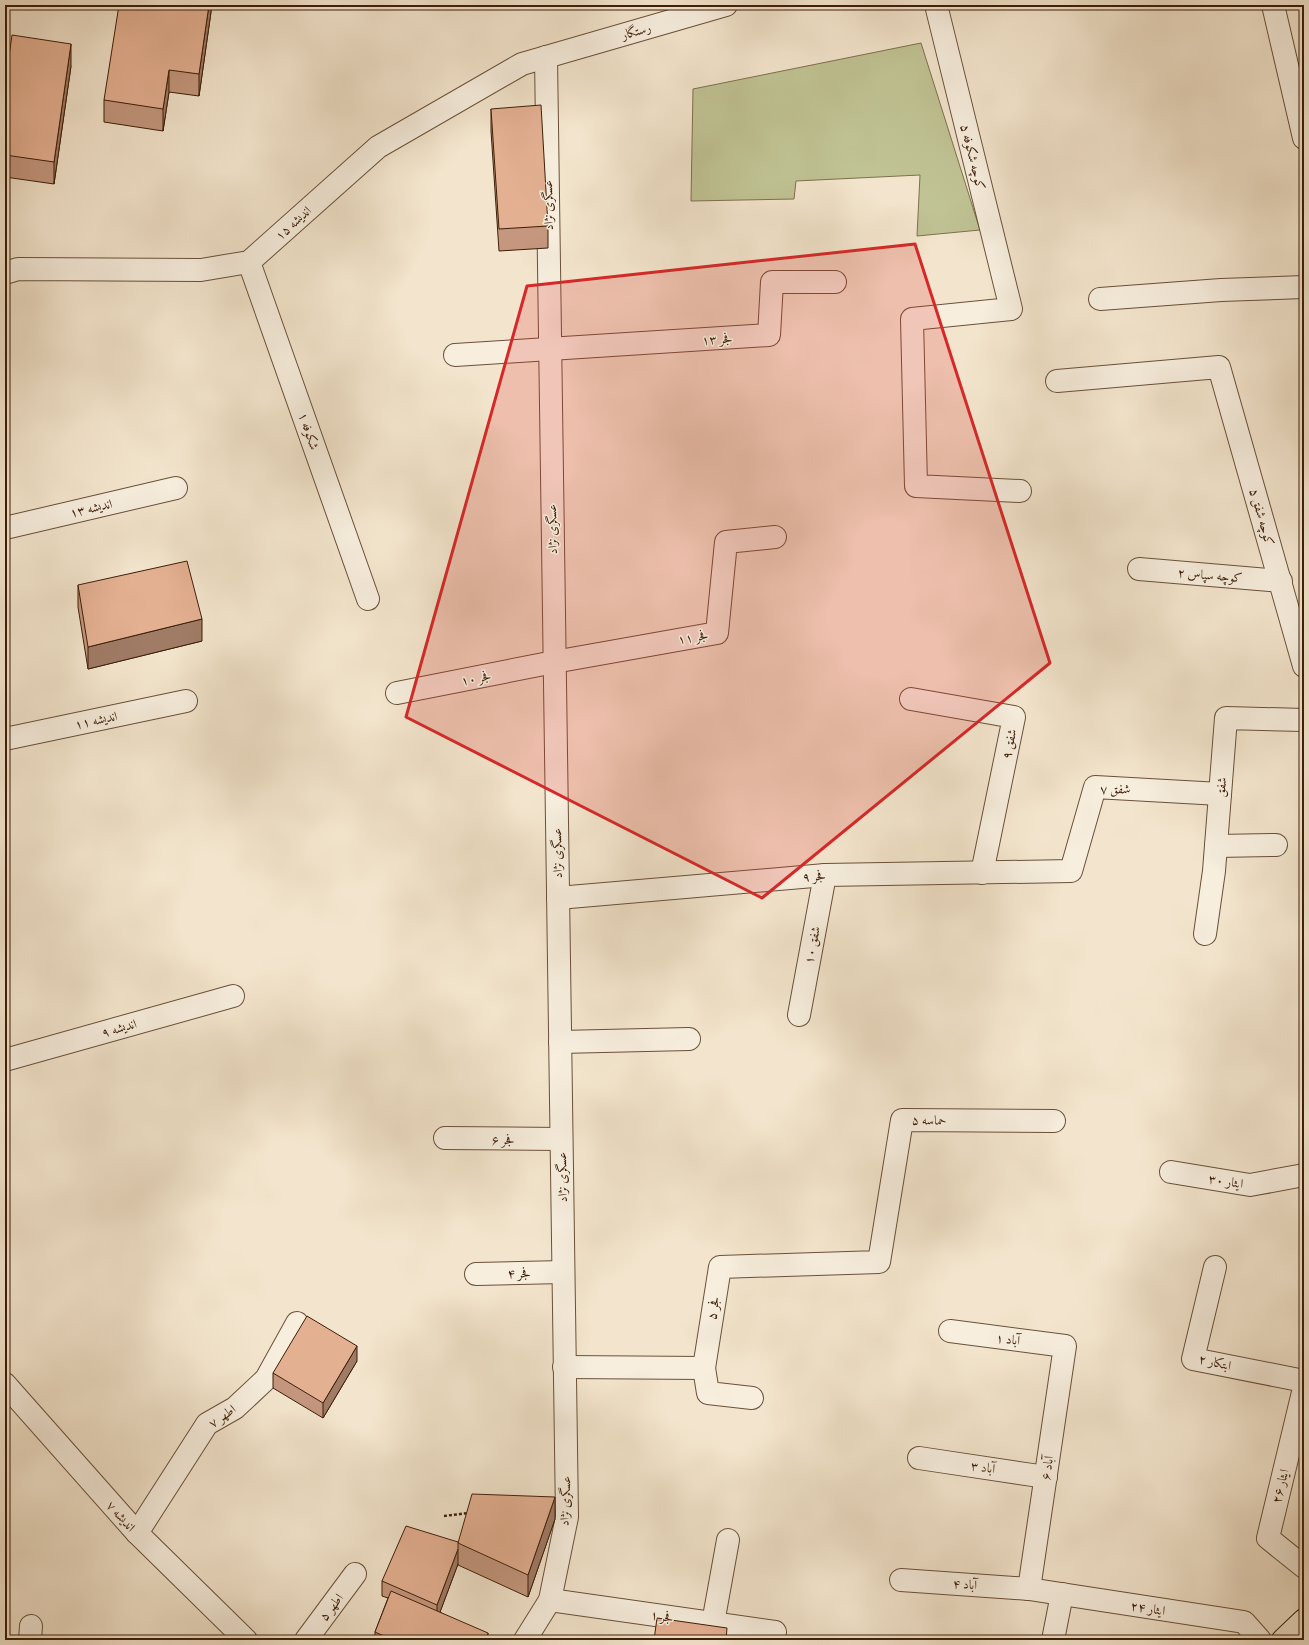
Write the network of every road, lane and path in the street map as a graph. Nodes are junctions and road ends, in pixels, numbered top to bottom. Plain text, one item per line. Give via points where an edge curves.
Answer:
1 (726, 5) edge
2 (936, 5) edge
3 (1273, 5) edge
4 (664, 14) edge
5 (546, 57) junction
6 (1304, 138) edge
7 (249, 262) junction
8 (9, 269) edge
9 (835, 282) dead end
10 (1304, 287) edge
11 (1100, 298) dead end
12 (550, 350) junction
13 (455, 355) dead end
14 (1058, 381) dead end
15 (176, 488) dead end
16 (1020, 491) dead end
17 (5, 528) edge
18 (775, 537) dead end
19 (1139, 569) dead end
20 (1281, 581) junction
21 (368, 599) dead end
22 (554, 662) junction
23 (1304, 666) edge
24 (397, 693) dead end
25 (911, 699) dead end
26 (186, 701) dead end
27 (1304, 720) edge
28 (5, 739) edge
29 (1220, 794) junction
30 (1276, 845) dead end
31 (1216, 846) junction
32 (1071, 871) joint
33 (982, 873) junction
34 (825, 875) junction
35 (558, 898) junction
36 (1205, 934) dead end
37 (233, 996) dead end
38 (799, 1015) dead end
39 (689, 1039) dead end
40 (560, 1042) junction
41 (5, 1060) edge
42 (1054, 1121) dead end
43 (445, 1138) dead end
44 (561, 1139) junction
45 (1171, 1172) dead end
46 (1304, 1172) edge
47 (879, 1262) joint
48 (1215, 1267) dead end
49 (563, 1272) junction
50 (476, 1274) dead end
51 (297, 1323) dead end
52 (950, 1331) dead end
53 (1065, 1346) joint
54 (564, 1367) junction
55 (704, 1368) junction
56 (1304, 1381) edge
57 (5, 1384) edge
58 (1304, 1388) edge
59 (752, 1398) dead end
60 (919, 1458) dead end
61 (1046, 1477) junction
62 (473, 1513) edge
63 (444, 1516) dead end
64 (137, 1533) junction
65 (728, 1540) dead end
66 (1304, 1567) edge
67 (355, 1574) dead end
68 (901, 1580) dead end
69 (1029, 1589) junction
70 (1062, 1594) junction
71 (550, 1600) junction
72 (1304, 1620) edge
73 (713, 1623) junction
74 (775, 1632) dead end
75 (246, 1640) edge
76 (306, 1640) edge
77 (525, 1640) edge
78 (1053, 1640) edge
79 (1260, 1640) edge
80 (1283, 1640) edge

1 - 4 street, رستگار
2 - 16 street, کوچه شکوفه ۵ via 1010,309 912,319 916,486
3 - 6 street
4 - 5 street, رستگار
5 - 7 street, اندیشه ۱۵ via 522,64 378,147
5 - 12 street, عسگری نژاد
7 - 8 street via 201,270
7 - 21 street, شکوفه ۱
9 - 12 street, فجر ۱۳ via 772,282 769,335
10 - 11 street
12 - 13 street
12 - 22 street, عسگری نژاد
14 - 20 street, کوچه شفق ۵ via 1219,367
15 - 17 street, اندیشه ١٣
18 - 22 street, فجر ۱۱ via 726,542 717,633
19 - 20 street, کوچه سپاس ۲
20 - 23 street, کوچه شفق ۵
22 - 24 street, فجر ۱۰
22 - 35 street, عسگری نژاد
25 - 33 street, شفق ۹ via 1014,717
26 - 28 street, اندیشه ۱۱
27 - 29 street, شفق via 1226,718
29 - 31 street, شفق
29 - 32 street, شفق ۷ via 1095,787
30 - 31 street
31 - 36 street, شفق
32 - 33 street, فجر ۹
33 - 34 street, فجر ۹
34 - 35 street, فجر ۹
34 - 38 street, شفق ۱۰
35 - 40 street, عسگری نژاد
37 - 41 street, اندیشه ۹
39 - 40 street
40 - 44 street, عسگری نژاد
42 - 47 street, حماسه ۵ via 902,1120
43 - 44 street, فجر ۶
44 - 49 street, عسگری نژاد
45 - 46 street, ایثار ۳۰ via 1250,1185
47 - 55 street, فجر ۵ via 720,1267
48 - 56 street, ابتکار ۲ via 1193,1359
49 - 50 street, فجر ۴
49 - 54 street, عسگری نژاد
51 - 64 street, اطهر ۷ via 266,1379 235,1408 207,1424
52 - 53 street, آباد ۱
53 - 61 street, آباد ۶
54 - 55 street
54 - 71 street, عسگری نژاد via 567,1517
55 - 59 street via 708,1393
57 - 64 street, اندیشه ۷
58 - 66 street, ایثار ۲۶ via 1268,1538
60 - 61 street, آباد ۳
61 - 69 street, آباد ۶
62 - 63 path
64 - 75 street, اندیشه ۷
65 - 73 street
67 - 76 street, اطهر ۵
68 - 69 street, آباد ۴
69 - 70 street, ایثار ۲۴
70 - 78 street
70 - 79 street, ایثار ۲۴ via 1244,1622
71 - 73 street, فجر ۱
71 - 77 street, عسگری نژاد
72 - 80 main road
73 - 74 street, فجر ۱

